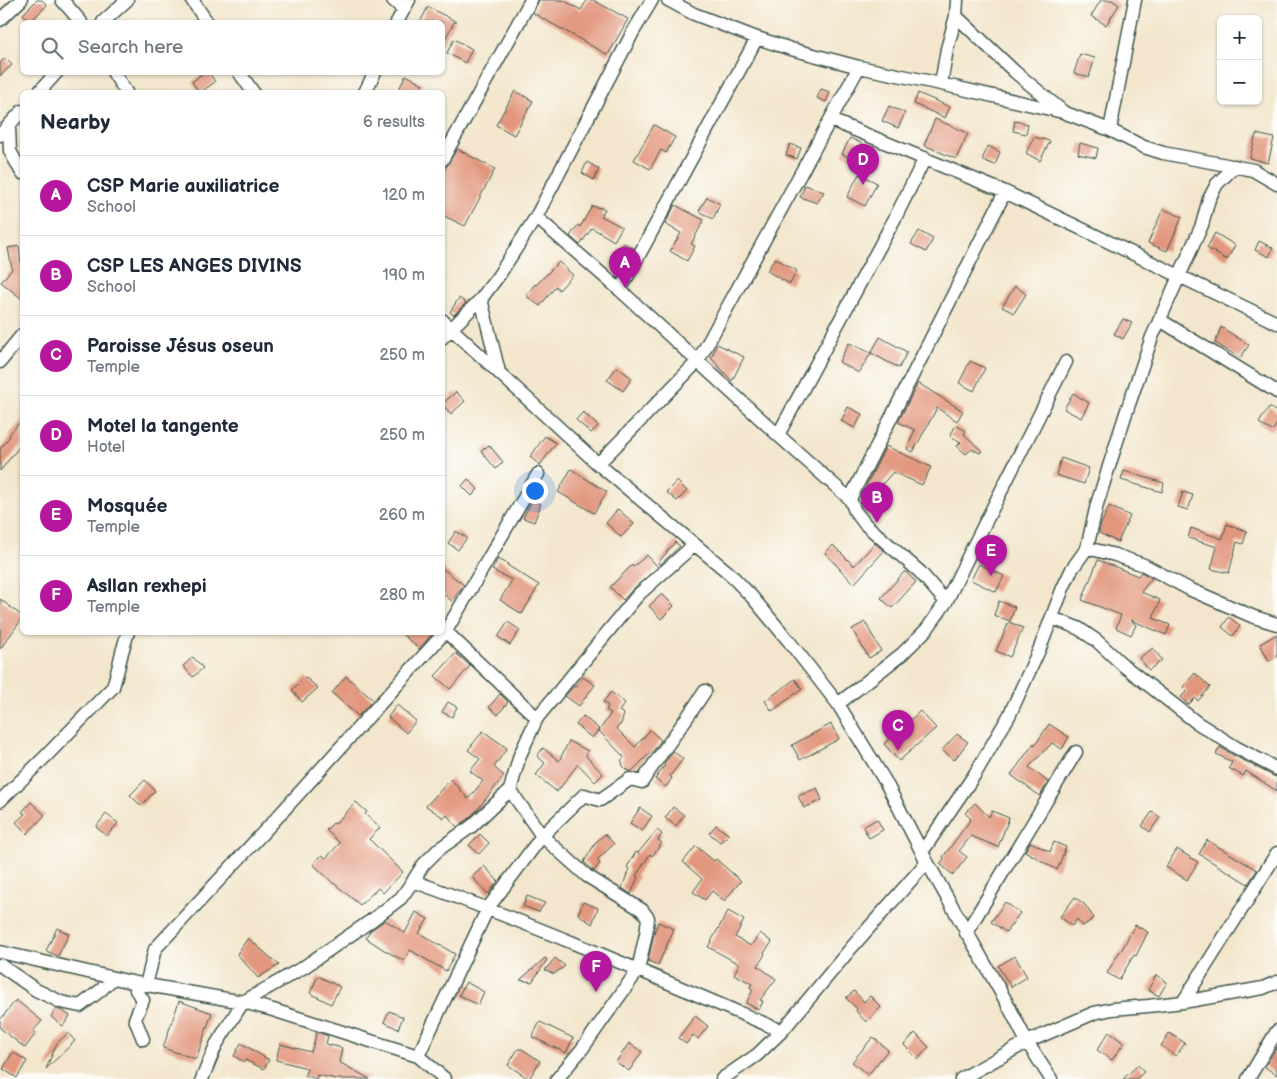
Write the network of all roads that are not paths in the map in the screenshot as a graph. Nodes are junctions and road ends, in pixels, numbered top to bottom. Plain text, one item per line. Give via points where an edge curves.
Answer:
1 (21, 0) edge
2 (62, 0) edge
3 (127, 0) edge
4 (192, 0) edge
5 (393, 0) edge
6 (532, 0) edge
7 (652, 0) edge
8 (668, 0) edge
9 (958, 0) edge
10 (1135, 0) edge
11 (406, 5) edge
12 (956, 16) junction
13 (0, 20) edge
14 (79, 20) edge
15 (105, 20) edge
16 (206, 20) edge
17 (398, 20) edge
18 (757, 38) junction
19 (859, 67) junction
20 (54, 75) edge
21 (115, 75) edge
22 (241, 75) edge
23 (374, 75) edge
24 (941, 84) junction
25 (41, 90) edge
26 (125, 90) edge
27 (252, 90) edge
28 (366, 90) edge
29 (1063, 112) junction
30 (20, 113) edge
31 (831, 120) junction
32 (9, 126) junction
33 (1110, 130) junction
34 (0, 136) edge
35 (445, 155) edge
36 (925, 158) junction
37 (1235, 166) junction
38 (20, 169) edge
39 (1277, 184) edge
40 (1006, 192) junction
41 (536, 217) junction
42 (1179, 276) junction
43 (620, 290) junction
44 (481, 299) junction
45 (1160, 320) junction
46 (445, 322) edge
47 (1277, 323) edge
48 (453, 328) junction
49 (445, 335) edge
50 (20, 337) edge
51 (698, 361) junction
52 (0, 362) edge
53 (1066, 362) dead end
54 (499, 372) junction
55 (1277, 392) edge
56 (778, 435) junction
57 (598, 464) junction
58 (538, 474) dead end
59 (850, 499) junction
60 (694, 545) junction
61 (1087, 548) junction
62 (946, 602) junction
63 (1052, 618) junction
64 (1277, 624) edge
65 (445, 628) edge
66 (445, 631) edge
67 (127, 635) edge
68 (440, 635) edge
69 (705, 691) dead end
70 (838, 704) junction
71 (537, 718) junction
72 (1076, 752) dead end
73 (1277, 769) edge
74 (510, 790) junction
75 (0, 801) edge
76 (542, 836) junction
77 (1277, 853) edge
78 (925, 857) junction
79 (414, 881) junction
80 (488, 908) junction
81 (966, 933) junction
82 (0, 952) edge
83 (0, 965) edge
84 (638, 970) junction
85 (113, 978) junction
86 (1277, 982) edge
87 (141, 984) junction
88 (243, 1002) junction
89 (1183, 1002) junction
90 (782, 1031) junction
91 (1277, 1031) edge
92 (143, 1039) dead end
93 (1027, 1042) junction
94 (418, 1056) junction
95 (430, 1072) edge
96 (202, 1079) edge
97 (445, 1079) edge
98 (558, 1079) edge
99 (722, 1079) edge
100 (961, 1079) edge
101 (1051, 1079) edge
102 (1248, 1079) edge

1 - 13 street
2 - 14 street
3 - 15 street
4 - 16 street
5 - 11 street
6 - 35 street
7 - 41 street
8 - 18 street via 694,14
9 - 12 street
10 - 33 street
11 - 17 street
12 - 24 street
12 - 29 street via 1014,72
18 - 19 street
18 - 43 street
19 - 24 street
19 - 31 street
20 - 25 street
21 - 26 street
22 - 27 street
23 - 28 street
24 - 29 street
29 - 33 street
30 - 32 street
31 - 36 street
31 - 51 street
32 - 34 street
32 - 38 street via 10,151
33 - 37 street via 1144,148
36 - 40 street
36 - 56 street
37 - 39 street via 1253,170
37 - 42 street via 1217,184 1209,199 1202,225
40 - 42 street
40 - 59 street
41 - 43 street
41 - 44 street
42 - 45 street
42 - 47 street
43 - 51 street
44 - 48 street
44 - 54 street
45 - 55 street
45 - 61 street via 1125,416 1097,504
46 - 48 street
48 - 49 street
48 - 54 street
50 - 52 street
51 - 56 street
51 - 57 street
53 - 62 street
54 - 57 street
56 - 59 street
57 - 60 street
58 - 65 street
59 - 62 street via 865,524 920,572
60 - 70 street via 729,573 752,597
60 - 71 street via 638,595
61 - 63 street via 1062,588
61 - 64 street via 1144,565 1189,589
62 - 70 street via 927,629 902,654
63 - 73 street via 1078,628 1196,722
63 - 78 street via 1009,716
66 - 71 street
67 - 75 street via 113,687
68 - 87 street via 155,949
69 - 76 street via 642,782 630,779 600,800 584,794
70 - 78 street via 886,781
71 - 74 street via 520,755
72 - 81 street
74 - 76 street
74 - 79 street via 472,826 439,849 423,865
76 - 80 street
76 - 84 street via 587,876 642,910 648,918
77 - 89 street
78 - 81 street
78 - 90 street
79 - 80 street
79 - 88 street via 401,898 372,920
80 - 84 street
80 - 94 street
81 - 93 street
82 - 85 street
83 - 85 street via 36,990 80,1006
84 - 90 street
84 - 98 street
85 - 87 street
86 - 89 street via 1262,988
87 - 88 street
87 - 92 street via 136,990 143,1000 135,1019
88 - 94 street
88 - 96 street via 216,1045
89 - 93 street via 1094,1012
90 - 99 street
91 - 102 street
93 - 100 street
93 - 101 street
94 - 95 street
95 - 97 street

